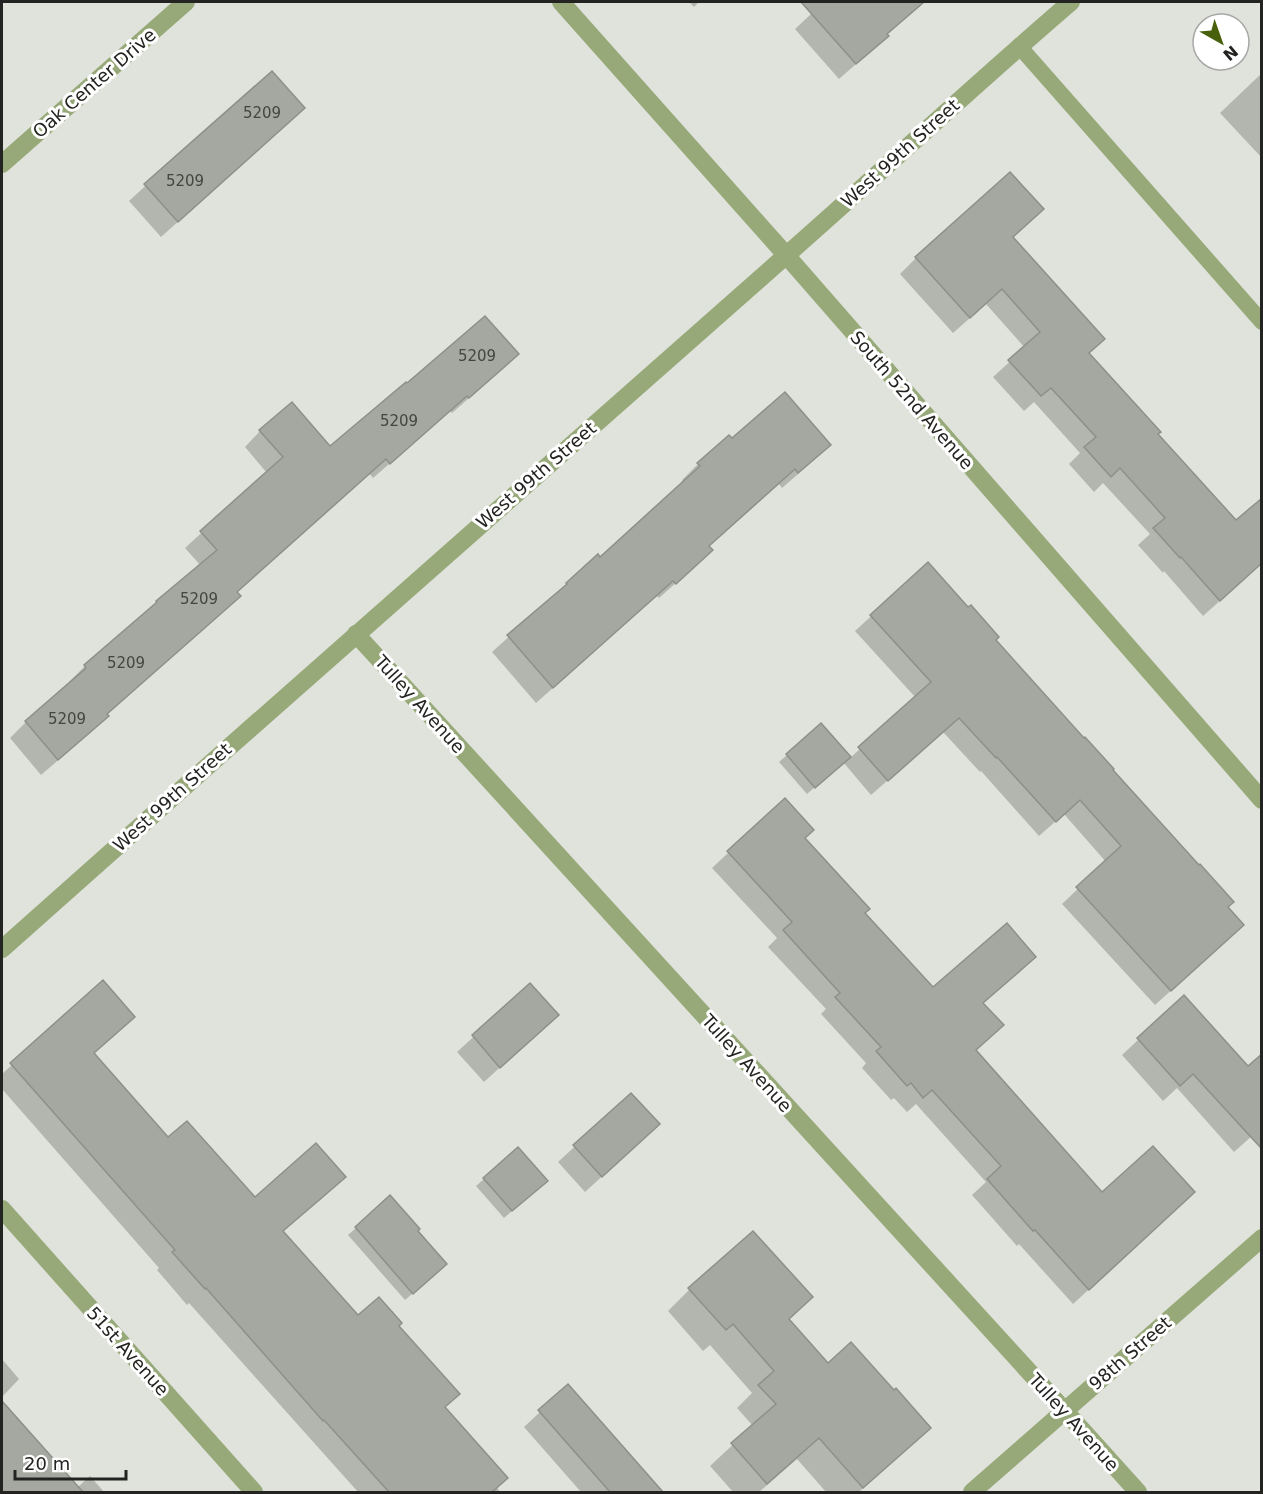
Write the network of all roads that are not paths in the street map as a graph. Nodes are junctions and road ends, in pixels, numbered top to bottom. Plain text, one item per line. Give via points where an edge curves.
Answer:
1 (186, 2) edge
2 (561, 2) edge
3 (1071, 2) edge
4 (1019, 46) junction
5 (2, 164) edge
6 (786, 255) junction
7 (1262, 322) edge
8 (356, 634) junction
9 (1262, 800) edge
10 (2, 949) edge
11 (2, 1209) edge
12 (1262, 1238) edge
13 (1065, 1411) junction
14 (254, 1492) edge
15 (972, 1492) edge
16 (1138, 1492) edge

1 - 5 street, Oak Center Drive
2 - 6 street, South 52nd Avenue
3 - 4 street, West 99th Street
4 - 6 street, West 99th Street
4 - 7 lane
6 - 8 street, West 99th Street
6 - 9 street, South 52nd Avenue
8 - 10 street, West 99th Street
8 - 13 street, Tulley Avenue
11 - 14 street, 51st Avenue
12 - 13 street, 98th Street
13 - 15 street, 98th Street
13 - 16 street, Tulley Avenue

